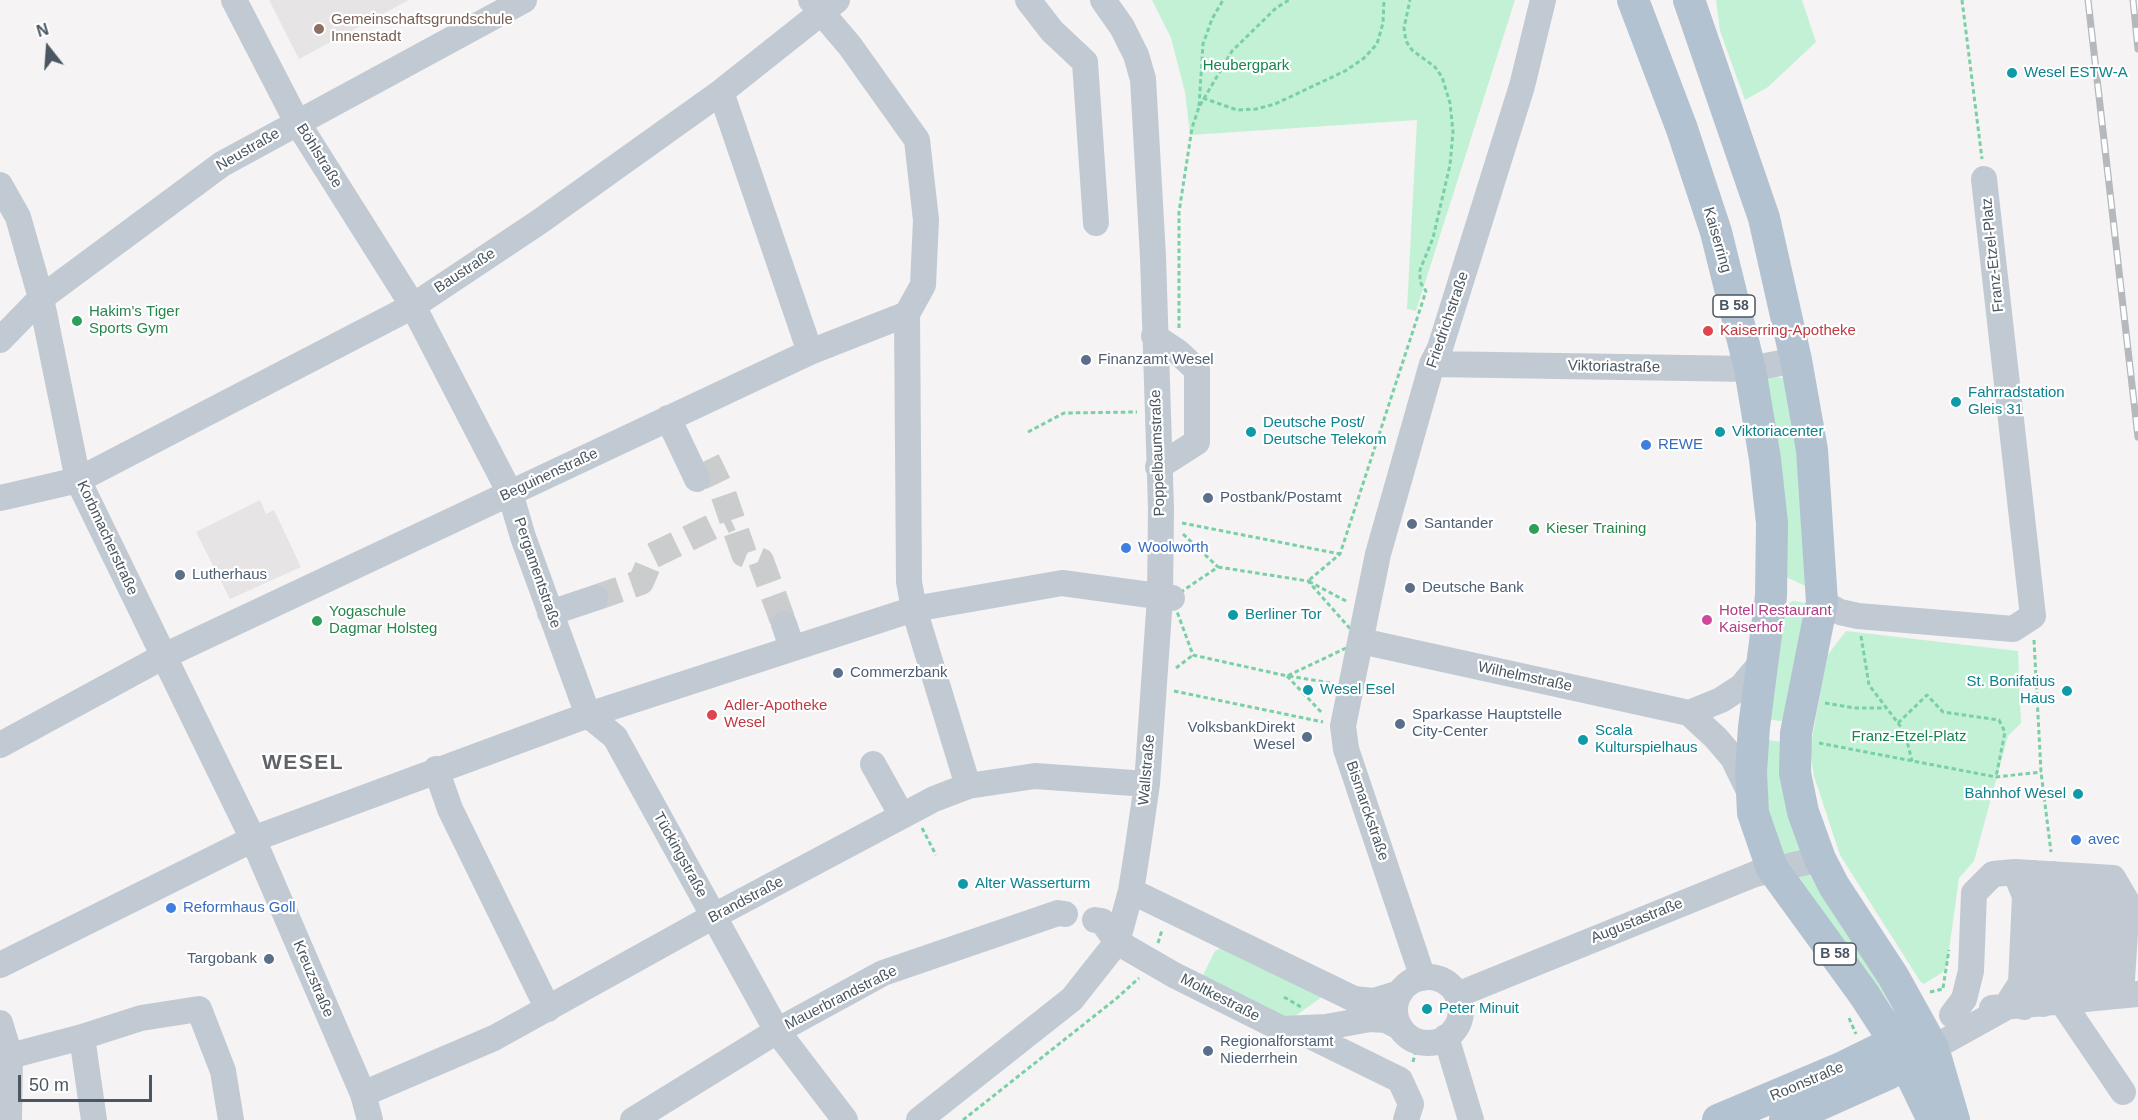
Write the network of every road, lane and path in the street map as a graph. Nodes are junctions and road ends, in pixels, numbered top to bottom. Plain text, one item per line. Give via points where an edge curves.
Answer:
1 (234, 0) edge
2 (524, 0) edge
3 (1028, 0) edge
4 (1103, 0) edge
5 (1223, 0) edge
6 (1289, 0) edge
7 (1384, 0) edge
8 (1410, 0) edge
9 (1543, 0) edge
10 (1633, 0) edge
11 (1962, 0) edge
12 (823, 5) edge
13 (1694, 6) edge
14 (722, 92) junction
15 (1203, 99) junction
16 (1198, 107) junction
17 (297, 122) junction
18 (1984, 179) joint
19 (0, 185) edge
20 (1179, 212) dead end
21 (1096, 223) dead end
22 (42, 298) junction
23 (413, 306) junction
24 (907, 314) junction
25 (1154, 336) junction
26 (0, 340) edge
27 (810, 352) junction
28 (1796, 360) junction
29 (1432, 364) junction
30 (1750, 369) junction
31 (1156, 411) junction
32 (676, 415) junction
33 (1028, 432) dead end
34 (1158, 467) junction
35 (702, 470) tunnel mouth
36 (78, 480) junction
37 (510, 493) junction
38 (0, 498) edge
39 (1180, 522) dead end
40 (1176, 528) dead end
41 (1340, 554) junction
42 (1218, 567) junction
43 (1308, 581) junction
44 (1771, 596) junction
45 (595, 598) tunnel mouth
46 (1166, 598) junction
47 (1822, 602) junction
48 (914, 609) junction
49 (1366, 612) junction
50 (550, 614) junction
51 (1858, 616) junction
52 (2033, 616) junction
53 (784, 624) tunnel mouth
54 (1361, 641) junction
55 (792, 648) junction
56 (164, 656) junction
57 (1762, 662) junction
58 (1287, 676) junction
59 (1153, 686) junction
60 (1351, 686) junction
61 (1803, 698) junction
62 (1886, 708) junction
63 (1689, 713) junction
64 (588, 715) junction
65 (1325, 716) dead end
66 (1898, 723) junction
67 (1333, 724) dead end
68 (1796, 733) junction
69 (0, 745) edge
70 (1912, 761) junction
71 (873, 764) dead end
72 (436, 769) junction
73 (2041, 772) junction
74 (1996, 777) junction
75 (1147, 784) junction
76 (968, 786) junction
77 (1752, 796) junction
78 (908, 813) junction
79 (253, 838) junction
80 (936, 855) dead end
81 (1820, 859) junction
82 (1772, 868) junction
83 (2054, 872) junction
84 (1131, 891) junction
85 (1065, 914) dead end
86 (714, 916) junction
87 (1095, 920) dead end
88 (1117, 942) junction
89 (0, 965) edge
90 (1971, 971) junction
91 (1423, 978) junction
92 (1943, 988) dead end
93 (1400, 993) junction
94 (1928, 993) dead end
95 (1457, 995) junction
96 (2129, 995) edge
97 (1284, 997) dead end
98 (2043, 1004) junction
99 (548, 1009) junction
100 (1952, 1015) junction
101 (1302, 1020) junction
102 (0, 1023) edge
103 (1400, 1027) junction
104 (777, 1030) junction
105 (82, 1038) junction
106 (1439, 1040) junction
107 (1914, 1045) junction
108 (10, 1056) junction
109 (2123, 1092) dead end
110 (363, 1094) junction
111 (1793, 1119) edge
112 (9, 1120) edge
113 (94, 1120) edge
114 (231, 1120) edge
115 (370, 1120) edge
116 (633, 1120) edge
117 (845, 1120) edge
118 (919, 1120) edge
119 (1406, 1120) edge
120 (1454, 1120) edge
121 (1471, 1120) edge
122 (1718, 1120) edge
123 (1933, 1120) edge
124 (1953, 1120) edge

1 - 17 street, Böhlstraße
2 - 17 street, Neustraße
3 - 21 street via 1052,31 1085,62
4 - 25 street, Poppelbaumstraße via 1122,27 1143,79
5 - 16 path via 1203,44
6 - 15 path via 1232,51
7 - 15 path via 1377,44 1345,71 1256,109 1237,111
8 - 41 path via 1404,28 1406,41 1435,67 1450,103 1454,132 1450,165 1433,238 1420,270 1420,282 1426,291
9 - 29 street, Friedrichstraße via 1518,98
10 - 30 main road, Kaiserring / B 58 via 1716,232
11 - 18 path
12 - 14 street, Baustraße
12 - 24 street via 917,140 926,220 923,285
13 - 28 main road, B 58 via 1764,218
14 - 23 street, Baustraße
14 - 27 street
15 - 16 path
16 - 20 path
17 - 22 street, Neustraße via 222,164
17 - 23 street, Böhlstraße
18 - 52 street, Franz-Etzel-Platz
19 - 22 street, Korbmacherstraße via 18,218
22 - 26 street, Neustraße
22 - 36 street, Korbmacherstraße
23 - 36 street, Baustraße
23 - 37 street, Pergamentstraße
24 - 27 street, Beguinenstraße
24 - 48 street via 909,582
25 - 31 street, Poppelbaumstraße
25 - 34 street via 1197,370 1197,442
27 - 32 street, Beguinenstraße
28 - 30 street, Viktoriastraße
28 - 47 main road, B 58 via 1812,450
29 - 30 street, Viktoriastraße
29 - 49 street, Friedrichstraße via 1378,554
30 - 44 main road, Kaiserring / B 58 via 1772,523
31 - 33 path via 1064,413
31 - 34 street, Poppelbaumstraße
32 - 35 street
32 - 37 street, Beguinenstraße
34 - 46 street, Poppelbaumstraße
36 - 38 street, Baustraße
36 - 56 street, Korbmacherstraße
37 - 50 street, Pergamentstraße
37 - 56 street, Beguinenstraße
39 - 41 path
40 - 42 path
41 - 43 path
42 - 43 path
42 - 46 path
43 - 49 path
43 - 54 path
44 - 47 main road
44 - 57 main road, B 58
45 - 50 street
46 - 48 street via 1062,584
46 - 58 path via 1193,655
46 - 59 street, Wallstraße
47 - 51 street
47 - 61 main road, B 58
48 - 55 street
48 - 76 street
49 - 54 street, Friedrichstraße
50 - 64 street, Pergamentstraße
51 - 52 street via 2013,629
51 - 62 path via 1869,685
52 - 73 path
53 - 55 street
54 - 58 path
54 - 60 street, Bismarckstraße
54 - 63 street, Wilhelmstraße
55 - 64 street
56 - 69 street, Beguinenstraße
56 - 79 street, Korbmacherstraße
57 - 63 street via 1741,687
57 - 77 main road, B 58 via 1754,727
58 - 60 path
58 - 65 path
59 - 67 path
59 - 75 street, Wallstraße
60 - 91 street, Bismarckstraße via 1343,726 1346,749
61 - 62 path via 1854,708
61 - 68 main road, B 58
62 - 66 path
63 - 77 street via 1733,758
64 - 72 street
64 - 86 street, Tückingstraße via 615,737
66 - 70 path via 1905,733
66 - 74 path via 1927,695 1943,711 1999,720 2005,732
68 - 70 path via 1811,741
68 - 81 main road, B 58 via 1797,783
70 - 74 path
71 - 78 street
72 - 79 street
72 - 99 street via 450,809
73 - 74 path
73 - 83 path
75 - 76 street, Brandstraße via 1035,776
75 - 84 street, Wallstraße
76 - 78 street, Brandstraße
77 - 82 main road, B 58 via 1753,813
78 - 80 path
78 - 86 street, Brandstraße
79 - 89 street
79 - 110 street, Kreuzstraße
81 - 82 street, Augustastraße
81 - 107 main road, B 58 via 1893,976
82 - 95 street, Augustastraße
82 - 107 main road, B 58 via 1863,993
83 - 90 street via 1993,874 1974,893
83 - 96 street via 2113,878 2127,902
83 - 98 street via 2064,894 2059,982
83 - 98 street via 2025,896 2021,983
83 - 98 street via 2102,895 2096,982
84 - 88 street, Wallstraße
84 - 93 street via 1345,996 1374,1001
85 - 104 street, Mauerbrandstraße via 1058,913 883,973
86 - 99 street, Brandstraße
86 - 104 street, Tückingstraße
87 - 88 street via 1102,921
88 - 101 street, Moltkestraße via 1281,1029
88 - 118 street via 1072,999
90 - 98 street via 1989,1002
90 - 100 street via 1964,999
91 - 93 street
91 - 95 street via 1443,981
92 - 94 path
93 - 103 street via 1395,1003
95 - 106 street via 1461,1013 1458,1023
96 - 98 street
97 - 101 path
98 - 100 street
98 - 107 street
98 - 109 street
99 - 110 street, Brandstraße via 492,1031
100 - 107 street
101 - 103 street, Moltkestraße via 1326,1027 1386,1020
101 - 119 street via 1400,1080 1411,1104
102 - 108 street
103 - 106 street via 1418,1041
104 - 116 street, Mauerbrandstraße
104 - 117 street, Tückingstraße
105 - 108 street
105 - 113 street
105 - 114 street via 141,1018 199,1010 223,1071
106 - 120 street
106 - 121 street
107 - 111 main road via 1888,1074
107 - 122 main road, Roonstraße
107 - 123 main road
107 - 124 main road
108 - 112 street
110 - 115 street, Kreuzstraße

